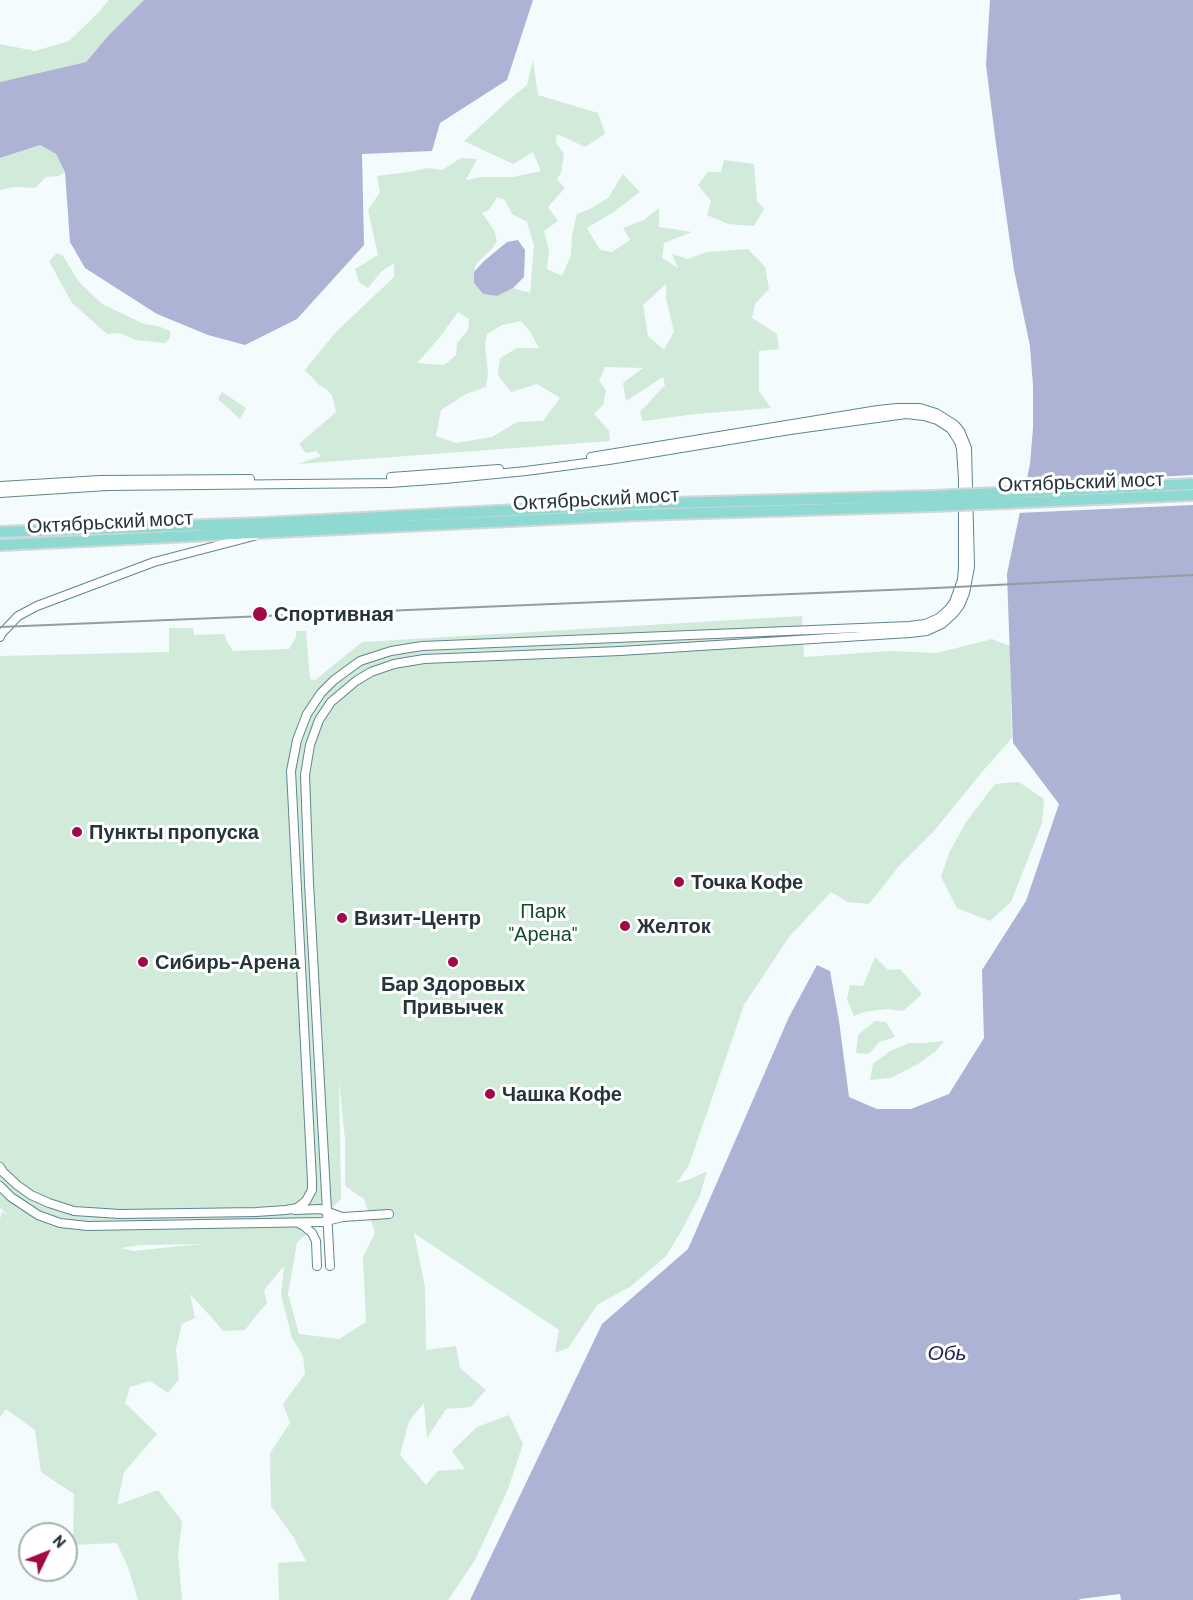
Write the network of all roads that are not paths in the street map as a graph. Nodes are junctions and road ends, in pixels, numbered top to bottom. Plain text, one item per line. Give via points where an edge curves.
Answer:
1 (1193, 484) edge
2 (0, 486) edge
3 (0, 493) edge
4 (1193, 495) edge
5 (933, 501) junction
6 (0, 532) edge
7 (265, 533) junction
8 (0, 545) edge
9 (0, 637) edge
10 (309, 883) junction
11 (297, 884) junction
12 (304, 1014) junction
13 (316, 1014) junction
14 (0, 1167) edge
15 (0, 1186) edge
16 (312, 1191) junction
17 (325, 1194) junction
18 (286, 1210) junction
19 (231, 1213) junction
20 (120, 1214) junction
21 (389, 1214) dead end
22 (319, 1216) junction
23 (343, 1217) junction
24 (296, 1222) junction
25 (231, 1224) junction
26 (119, 1227) junction
27 (316, 1241) junction
28 (328, 1241) junction
29 (317, 1266) dead end
30 (330, 1266) dead end

1 - 5 main road, Октябрьский мост, bridge
2 - 10 street via 100,480 391,477 529,466 897,408 936,413 960,431 968,460 970,567 960,605 942,624 910,633 424,659 371,672 331,702 310,745 305,775
3 - 11 street via 107,486 446,479 609,460 906,414 937,420 955,434 963,461 962,580 949,609 926,624 422,646 360,661 321,693 306,714 297,740 291,771
4 - 5 main road, Октябрьский мост, bridge
5 - 6 main road, Октябрьский мост via 635,504
5 - 7 main road, Октябрьский мост
7 - 8 main road, Октябрьский мост
7 - 9 street via 154,562 37,606 18,616
10 - 11 street
10 - 13 street
11 - 12 street
12 - 13 street
12 - 16 street
13 - 17 street
14 - 20 street via 17,1185 50,1203 74,1211
15 - 26 street via 31,1211 60,1223
16 - 18 street via 297,1208
16 - 22 street
17 - 22 street
17 - 23 street via 330,1207
18 - 19 street
18 - 22 street
19 - 20 street
19 - 25 street
20 - 26 street
21 - 23 street
22 - 23 street
22 - 24 street
22 - 27 street
22 - 28 street
23 - 28 street via 332,1227
24 - 25 street
24 - 27 street via 312,1233
25 - 26 street
27 - 29 street
28 - 30 street

